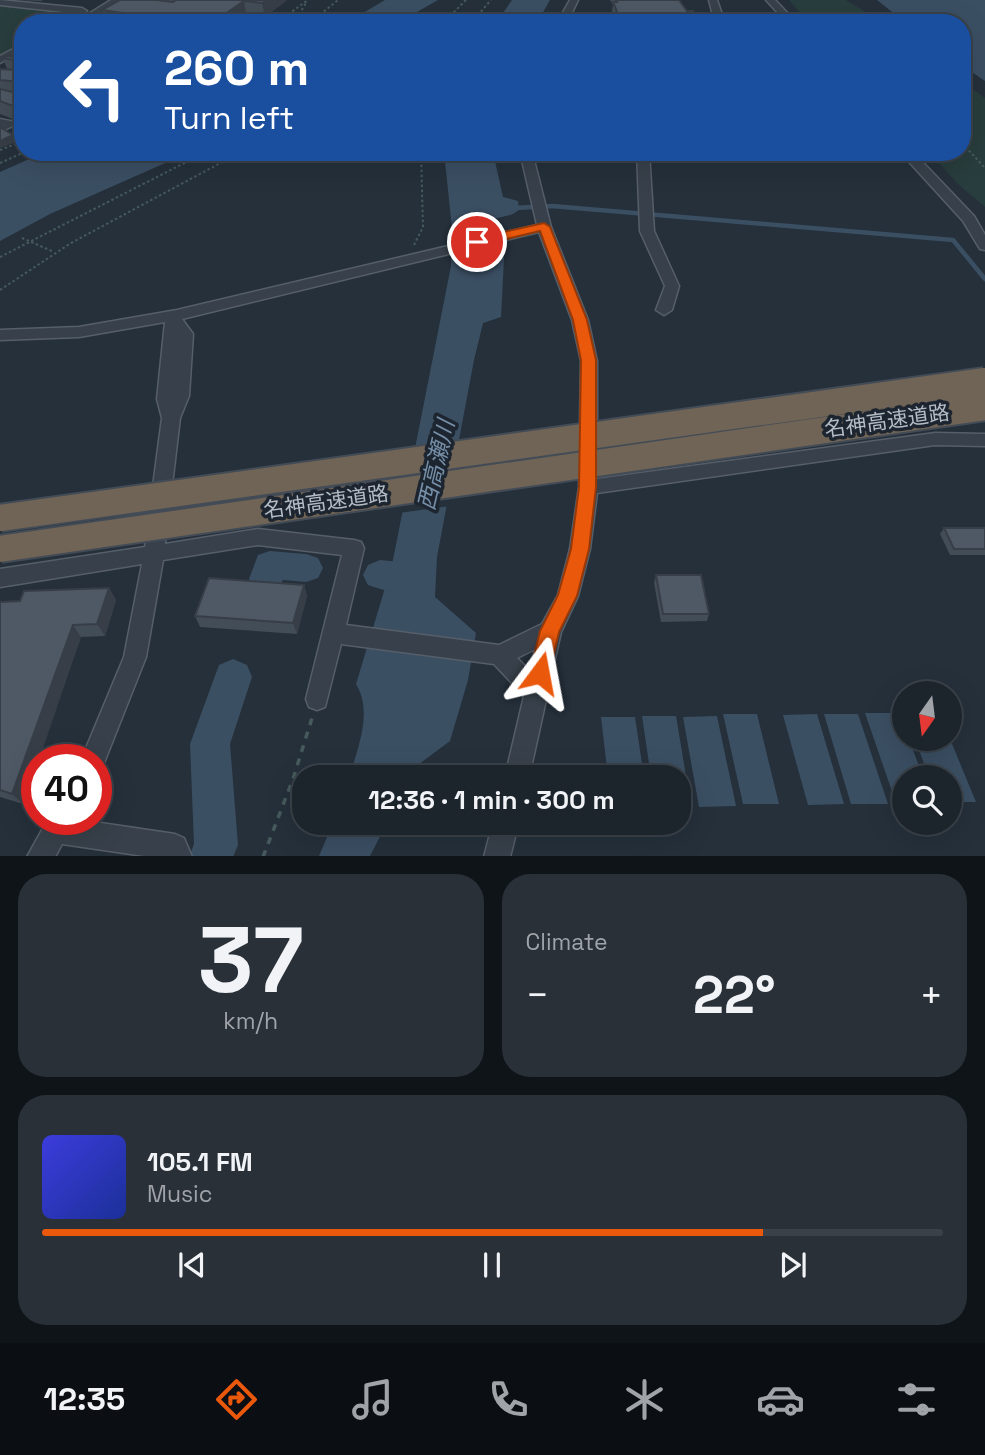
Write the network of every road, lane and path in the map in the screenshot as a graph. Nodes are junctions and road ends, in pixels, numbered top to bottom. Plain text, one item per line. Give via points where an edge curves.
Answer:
1 (100, 0) edge
2 (308, 0) edge
3 (338, 0) edge
4 (466, 0) edge
5 (491, 0) edge
6 (770, 0) edge
7 (0, 2) edge
8 (119, 2) edge
9 (82, 11) junction
10 (77, 14) edge
11 (96, 14) edge
12 (289, 14) edge
13 (321, 14) edge
14 (452, 14) edge
15 (479, 14) edge
16 (783, 14) edge
17 (0, 122) edge
18 (0, 129) edge
19 (971, 153) edge
20 (188, 161) edge
21 (224, 161) edge
22 (421, 161) edge
23 (528, 161) edge
24 (643, 161) edge
25 (914, 161) edge
26 (985, 168) edge
27 (969, 219) junction
28 (542, 221) junction
29 (985, 229) edge
30 (22, 239) dead end
31 (29, 242) junction
32 (985, 247) edge
33 (406, 251) junction
34 (55, 253) junction
35 (0, 257) edge
36 (0, 290) edge
37 (664, 310) dead end
38 (173, 311) junction
39 (0, 324) edge
40 (0, 335) edge
41 (985, 381) edge
42 (985, 407) edge
43 (985, 440) edge
44 (588, 487) junction
45 (0, 518) edge
46 (0, 549) edge
47 (154, 554) junction
48 (0, 579) edge
49 (550, 631) junction
50 (332, 633) junction
51 (500, 655) junction
52 (536, 693) junction
53 (317, 699) joint
54 (100, 744) edge
55 (520, 765) edge
56 (53, 835) edge
57 (111, 835) edge
58 (503, 835) edge
59 (40, 856) edge
60 (179, 856) edge
61 (263, 856) edge
62 (497, 856) edge

1 - 9 street
2 - 12 path
3 - 13 path
4 - 14 path
5 - 15 path
6 - 16 street
7 - 9 street
8 - 11 street
9 - 10 street
17 - 18 street via 10,124
19 - 26 path
20 - 31 path
21 - 34 path
22 - 33 path via 423,227
23 - 28 street
24 - 37 street via 647,231 672,286
25 - 27 street
27 - 29 street
27 - 32 street
28 - 33 street
28 - 44 street via 580,320 589,360
30 - 31 path
31 - 34 path
31 - 35 path
33 - 38 street
34 - 36 path
38 - 39 street via 86,322
38 - 40 street via 79,332
38 - 47 street via 165,399 171,418
41 - 45 highway, 名神高速道路, bridge
42 - 46 highway, 名神高速道路, bridge
43 - 44 street via 935,439
44 - 49 street via 568,596
47 - 48 street
47 - 50 street via 258,537 354,548
47 - 54 street via 135,657
49 - 51 street
49 - 52 street
50 - 51 street
50 - 53 street
51 - 52 street
52 - 55 street
53 - 61 path
56 - 59 street
57 - 60 street via 174,847
58 - 62 street

